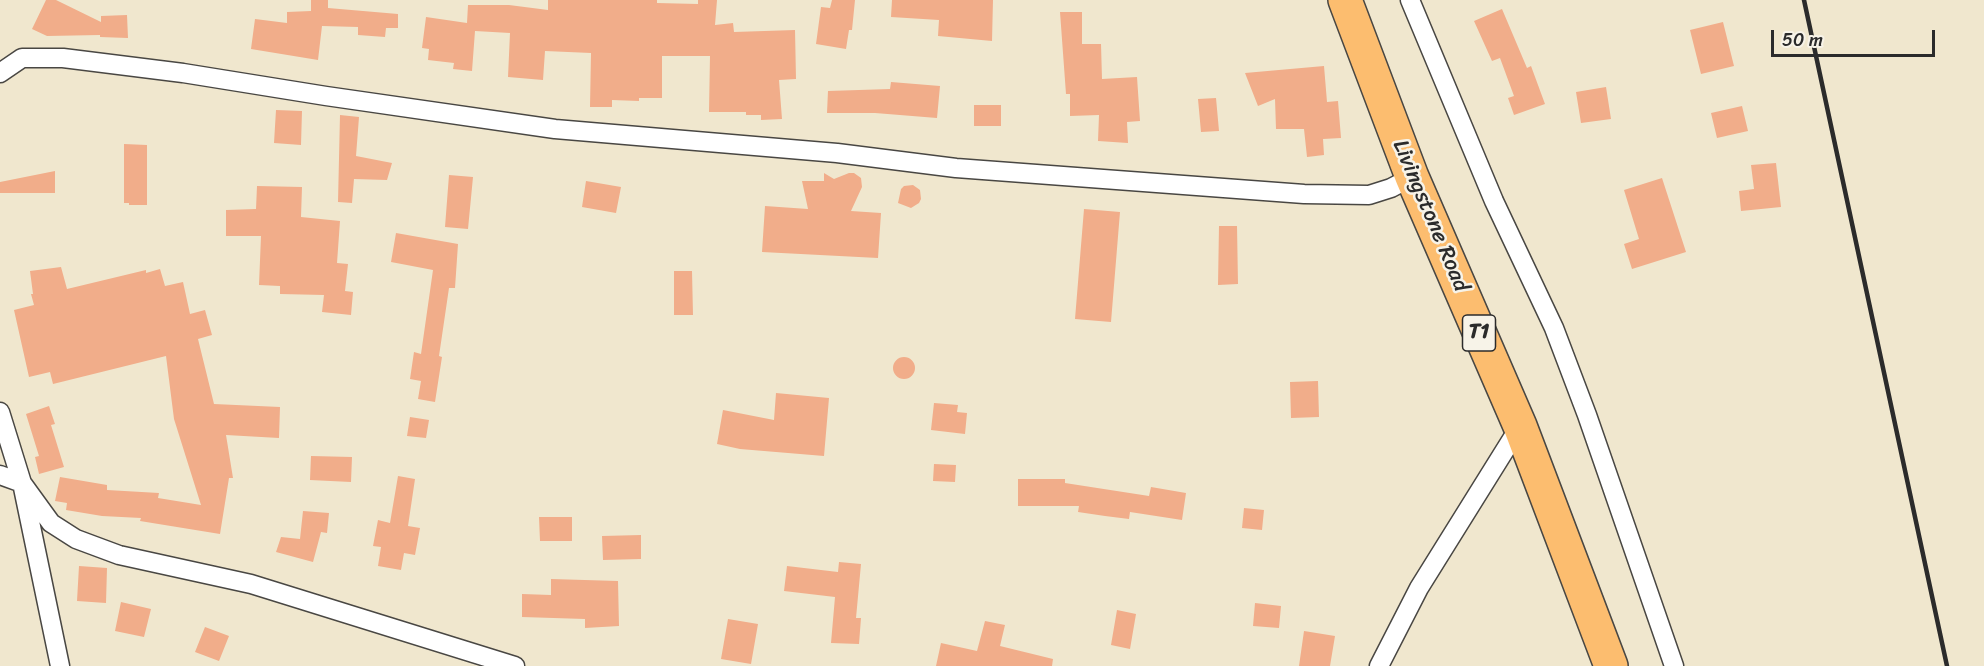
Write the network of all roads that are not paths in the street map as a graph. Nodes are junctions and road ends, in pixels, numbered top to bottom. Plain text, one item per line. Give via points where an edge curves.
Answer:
1 (1345, 0) edge
2 (1410, 0) edge
3 (0, 73) edge
4 (1412, 177) junction
5 (0, 412) edge
6 (1520, 426) junction
7 (0, 475) edge
8 (22, 483) junction
9 (60, 666) edge
10 (515, 666) edge
11 (1379, 666) edge
12 (1611, 666) edge
13 (1674, 666) edge

1 - 4 highway, Livingstone Road / T1
2 - 13 street via 1494,201 1554,328
3 - 4 street via 22,58 63,58 555,129 825,152 956,168 1304,194 1369,195
4 - 6 highway, Livingstone Road / T1
5 - 8 street
6 - 11 street via 1419,588
6 - 12 highway, Livingstone Road / T1
7 - 8 street
8 - 9 street
8 - 10 street via 51,523 76,539 108,551 251,584

